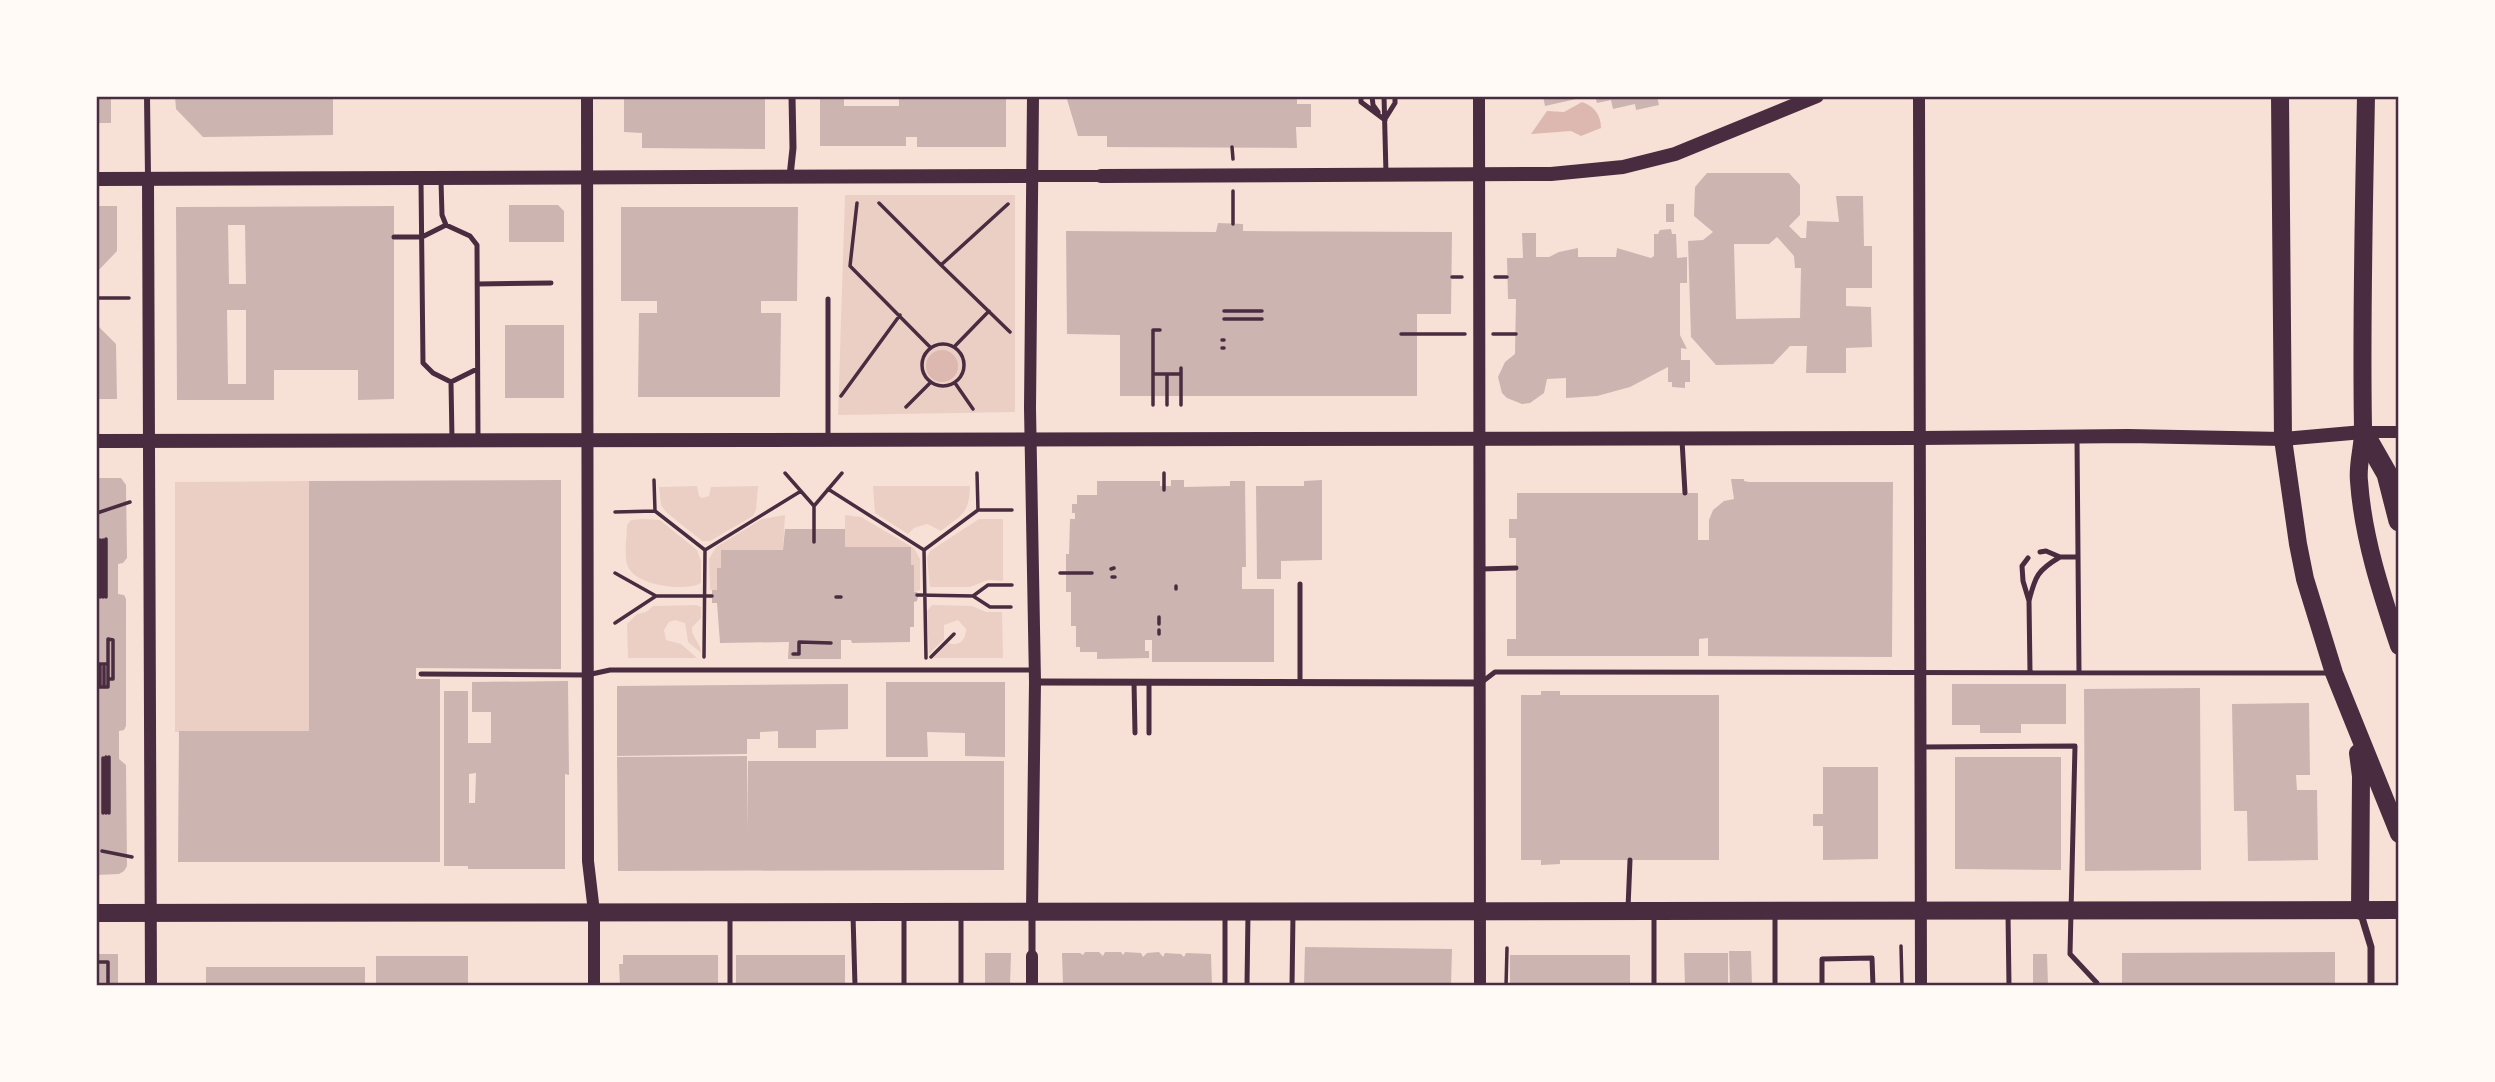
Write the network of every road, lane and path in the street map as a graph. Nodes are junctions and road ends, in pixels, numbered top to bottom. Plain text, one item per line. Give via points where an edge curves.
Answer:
1 (147, 96) edge
2 (587, 96) edge
3 (792, 96) edge
4 (1032, 96) edge
5 (1361, 96) edge
6 (1373, 96) edge
7 (1384, 96) edge
8 (1395, 96) edge
9 (1479, 96) edge
10 (1817, 96) edge
11 (1919, 96) edge
12 (2280, 96) edge
13 (2366, 96) edge
14 (1385, 120) junction
15 (1479, 174) junction
16 (1386, 175) junction
17 (1032, 176) junction
18 (1101, 176) joint
19 (421, 177) junction
20 (587, 177) junction
21 (790, 177) junction
22 (441, 178) junction
23 (96, 179) edge
24 (148, 179) junction
25 (856, 203) dead end
26 (878, 203) dead end
27 (1008, 204) dead end
28 (446, 225) junction
29 (394, 237) dead end
30 (422, 237) junction
31 (941, 265) junction
32 (551, 283) dead end
33 (477, 284) junction
34 (96, 298) edge
35 (129, 298) dead end
36 (828, 299) dead end
37 (1224, 310) dead end
38 (1259, 310) dead end
39 (989, 311) junction
40 (900, 315) junction
41 (1224, 319) dead end
42 (1231, 320) dead end
43 (1160, 330) dead end
44 (1010, 331) dead end
45 (1401, 334) dead end
46 (1466, 334) dead end
47 (1491, 334) dead end
48 (1516, 334) dead end
49 (1153, 337) junction
50 (1160, 337) dead end
51 (954, 347) junction
52 (930, 348) junction
53 (1160, 350) dead end
54 (1153, 351) junction
55 (1153, 357) junction
56 (1160, 357) dead end
57 (1181, 368) dead end
58 (477, 369) junction
59 (1153, 374) junction
60 (1167, 374) junction
61 (1181, 374) junction
62 (451, 382) junction
63 (930, 383) junction
64 (955, 383) junction
65 (841, 396) dead end
66 (1153, 405) dead end
67 (1167, 405) dead end
68 (1181, 405) dead end
69 (906, 407) dead end
70 (973, 409) dead end
71 (2363, 432) junction
72 (2399, 432) edge
73 (2077, 437) junction
74 (1479, 438) junction
75 (1682, 438) junction
76 (1920, 438) junction
77 (452, 439) junction
78 (478, 439) junction
79 (589, 439) junction
80 (828, 439) junction
81 (1031, 439) junction
82 (2283, 439) junction
83 (149, 440) junction
84 (96, 441) edge
85 (785, 473) dead end
86 (842, 473) dead end
87 (977, 473) dead end
88 (1164, 473) dead end
89 (654, 481) dead end
90 (828, 489) junction
91 (1164, 490) dead end
92 (801, 491) junction
93 (1685, 493) dead end
94 (130, 502) dead end
95 (814, 506) junction
96 (978, 510) junction
97 (1012, 510) dead end
98 (655, 511) junction
99 (615, 512) dead end
100 (97, 513) edge
101 (2399, 521) edge
102 (103, 539) dead end
103 (814, 542) dead end
104 (705, 550) junction
105 (924, 550) junction
106 (2040, 552) dead end
107 (2060, 557) junction
108 (2078, 557) junction
109 (2028, 558) dead end
110 (1479, 569) junction
111 (1516, 569) dead end
112 (615, 573) dead end
113 (1060, 573) dead end
114 (1092, 573) dead end
115 (1300, 584) dead end
116 (1012, 585) dead end
117 (917, 595) dead end
118 (925, 595) junction
119 (656, 596) junction
120 (704, 596) junction
121 (712, 596) dead end
122 (973, 596) junction
123 (103, 597) dead end
124 (2029, 601) junction
125 (1012, 607) dead end
126 (1159, 617) dead end
127 (615, 623) dead end
128 (1159, 624) dead end
129 (954, 634) dead end
130 (96, 640) edge
131 (831, 643) dead end
132 (792, 646) dead end
133 (799, 646) junction
134 (2399, 646) edge
135 (793, 654) dead end
136 (102, 665) edge
137 (704, 670) junction
138 (1920, 672) junction
139 (2029, 672) junction
140 (2079, 672) junction
141 (2333, 673) junction
142 (421, 674) dead end
143 (587, 674) junction
144 (1035, 676) junction
145 (96, 678) edge
146 (108, 679) junction
147 (1134, 682) junction
148 (1149, 682) junction
149 (1300, 683) junction
150 (1480, 683) junction
151 (102, 689) dead end
152 (2356, 732) junction
153 (1135, 733) dead end
154 (1149, 733) dead end
155 (1920, 747) junction
156 (106, 758) dead end
157 (106, 813) dead end
158 (2399, 834) edge
159 (102, 850) dead end
160 (132, 857) dead end
161 (1630, 860) dead end
162 (1480, 909) junction
163 (1225, 910) junction
164 (1248, 910) junction
165 (1293, 910) junction
166 (2073, 910) junction
167 (2399, 910) edge
168 (730, 911) junction
169 (853, 911) junction
170 (904, 911) junction
171 (961, 911) junction
172 (1032, 911) junction
173 (1628, 911) junction
174 (1654, 911) junction
175 (1775, 911) junction
176 (1921, 911) junction
177 (2008, 911) junction
178 (2360, 911) junction
179 (594, 912) junction
180 (96, 913) edge
181 (151, 913) junction
182 (1901, 946) dead end
183 (1507, 948) dead end
184 (1032, 956) joint
185 (96, 962) edge
186 (108, 986) edge
187 (151, 986) edge
188 (594, 986) edge
189 (730, 986) edge
190 (855, 986) edge
191 (904, 986) edge
192 (961, 986) edge
193 (1032, 986) edge
194 (1225, 986) edge
195 (1247, 986) edge
196 (1292, 986) edge
197 (1480, 986) edge
198 (1506, 986) edge
199 (1654, 986) edge
200 (1775, 986) edge
201 (1822, 986) edge
202 (1873, 986) edge
203 (1902, 986) edge
204 (1921, 986) edge
205 (2009, 986) edge
206 (2096, 986) edge
207 (2371, 986) edge

1 - 24 street
2 - 20 street
3 - 21 street
4 - 17 street
5 - 14 lane via 1361,102
6 - 14 lane via 1373,105
7 - 14 lane
8 - 14 lane
9 - 15 street
10 - 15 main road via 1675,154 1633,164 1551,174
11 - 76 street
12 - 82 main road
13 - 71 main road
14 - 16 lane
15 - 16 main road
15 - 74 street
16 - 18 main road
17 - 18 street
17 - 21 main road
17 - 81 street
19 - 22 main road
19 - 24 main road
19 - 30 lane
20 - 21 main road
20 - 22 main road
20 - 79 street
22 - 28 lane
23 - 24 main road
24 - 83 street
25 - 40 path via 850,266
26 - 31 path
27 - 31 path
28 - 30 lane
28 - 33 lane via 470,236 477,245
29 - 30 lane
30 - 62 lane via 423,363
31 - 39 path
32 - 33 lane
33 - 58 lane
34 - 35 path
36 - 80 lane
37 - 38 path
39 - 44 path
39 - 51 path
40 - 52 path
40 - 65 path
41 - 42 path via 1262,320
43 - 49 path via 1153,330
45 - 46 path
47 - 48 path
49 - 50 path
49 - 54 path
51 - 52 path
51 - 64 path via 965,365
52 - 63 path via 921,365
53 - 54 path
54 - 55 path
55 - 56 path
55 - 59 path
57 - 61 path
58 - 62 lane
58 - 78 lane
59 - 60 path
59 - 66 path
60 - 61 path
60 - 67 path
61 - 68 path
62 - 77 lane
63 - 64 path via 943,387
63 - 69 path
64 - 70 path
71 - 72 street
71 - 82 main road
71 - 101 highway via 2386,474
71 - 134 main road via 2358,477 2362,509 2376,579
73 - 76 main road
73 - 82 main road
73 - 108 lane
74 - 75 main road
74 - 81 main road
74 - 110 street
75 - 76 main road
75 - 93 lane
76 - 138 street
77 - 78 main road
77 - 83 main road
78 - 79 main road
79 - 80 main road
79 - 143 street
80 - 81 main road
81 - 144 street
82 - 141 main road via 2305,579
83 - 84 main road
83 - 181 street
85 - 92 path
86 - 90 path
87 - 96 path
88 - 91 path
89 - 98 path
90 - 95 path
90 - 105 path
92 - 95 path
92 - 104 path
94 - 100 path
95 - 103 path
96 - 97 path
96 - 105 path
98 - 99 path
98 - 104 path
102 - 123 path
104 - 120 path
105 - 118 path
106 - 107 lane
107 - 108 lane
107 - 124 lane via 2035,578
108 - 140 lane
109 - 124 lane via 2022,566
110 - 111 lane
110 - 150 street
112 - 119 path
113 - 114 path
115 - 149 lane
116 - 122 path via 988,585
117 - 118 path
118 - 122 path
118 - 129 path via 926,662
119 - 120 path
119 - 127 path
120 - 121 path
120 - 137 path
122 - 125 path via 990,607
124 - 139 lane
126 - 128 path
130 - 136 path
131 - 133 path via 799,642
132 - 133 path
133 - 135 path via 799,654
136 - 145 path
136 - 146 path
136 - 146 path via 108,639 113,639 113,679
136 - 151 path
137 - 143 lane
137 - 144 lane
138 - 139 lane
138 - 150 lane via 1495,672
138 - 155 street
139 - 140 lane
140 - 141 lane
141 - 152 main road
142 - 143 lane
143 - 179 street via 589,878
144 - 147 street
144 - 172 street
145 - 146 path via 96,687 108,687
147 - 148 street
147 - 153 lane
148 - 149 street
148 - 154 lane
149 - 150 street
150 - 162 street
152 - 158 main road
152 - 178 main road via 2361,776
155 - 166 lane via 2075,746
155 - 176 street
156 - 157 path
159 - 160 path
161 - 173 lane
162 - 165 main road
162 - 173 main road
162 - 197 street
163 - 164 main road
163 - 172 main road
163 - 194 lane
164 - 165 main road
164 - 195 lane
165 - 196 lane
166 - 177 main road
166 - 178 main road
166 - 206 lane via 2070,954
167 - 178 main road
168 - 169 main road
168 - 179 main road
168 - 189 lane
169 - 170 main road
169 - 190 lane
170 - 171 main road
170 - 191 lane
171 - 172 main road
171 - 192 lane
172 - 184 street
173 - 174 main road
174 - 175 main road
174 - 199 lane
175 - 176 main road
175 - 200 lane
176 - 177 main road
176 - 204 street
177 - 205 lane
178 - 207 street via 2371,947
179 - 181 main road
179 - 188 street
180 - 181 main road
181 - 187 street
182 - 203 path
183 - 198 path
184 - 193 street
185 - 186 path via 108,962
201 - 202 lane via 1822,959 1872,958

